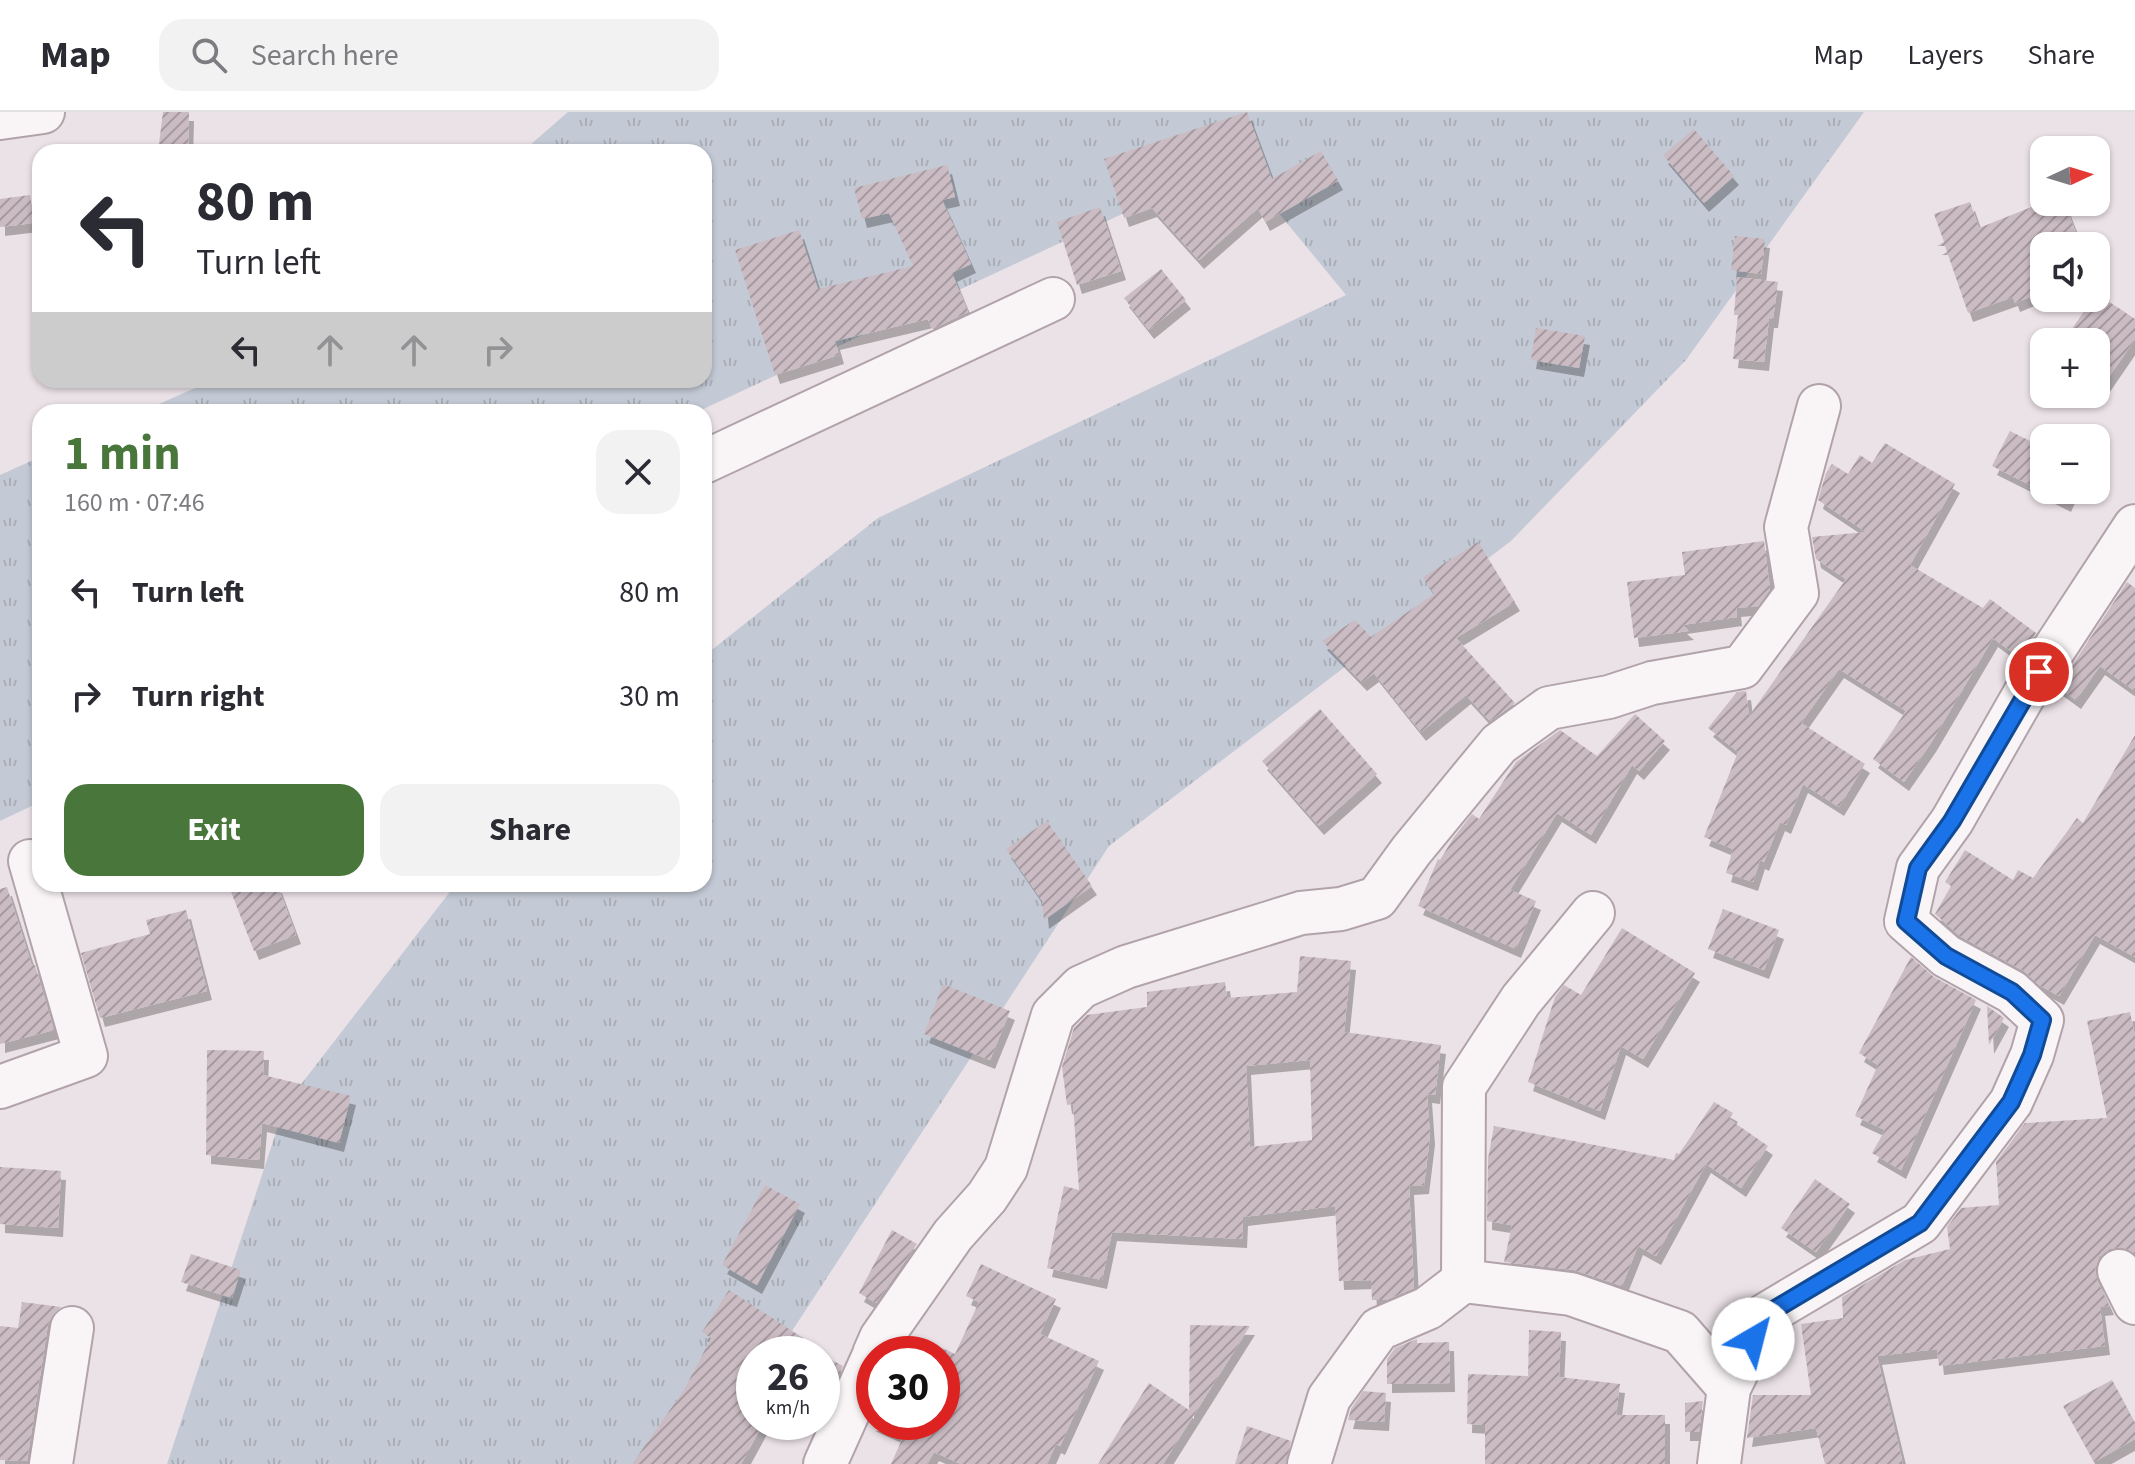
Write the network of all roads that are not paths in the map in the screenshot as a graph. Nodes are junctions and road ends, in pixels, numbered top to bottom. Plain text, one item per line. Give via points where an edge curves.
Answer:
1 (43, 112) edge
2 (0, 118) edge
3 (1053, 299) dead end
4 (1819, 406) dead end
5 (712, 458) edge
6 (2135, 526) edge
7 (23, 863) edge
8 (32, 891) edge
9 (32, 892) edge
10 (1593, 913) dead end
11 (0, 1087) edge
12 (1463, 1281) junction
13 (72, 1328) dead end
14 (882, 1336) edge
15 (1729, 1388) junction
16 (856, 1394) edge
17 (51, 1464) edge
18 (825, 1464) edge
19 (1309, 1464) edge
20 (1719, 1464) edge

1 - 2 street
3 - 5 street
4 - 14 street via 1786,527 1797,593 1742,667 1549,708 1499,744 1377,898 1301,913 1126,967 1081,987 1053,1015 1006,1168
6 - 15 street via 1918,868 1906,921 1946,956 2012,992 2042,1020 2011,1102 1920,1223 1765,1315
7 - 8 street
9 - 11 street via 86,1056
10 - 12 street via 1521,1000 1464,1087
12 - 15 street via 1571,1294 1680,1332
12 - 19 street via 1428,1308 1379,1329 1329,1398
13 - 17 street
15 - 20 street
16 - 18 street

